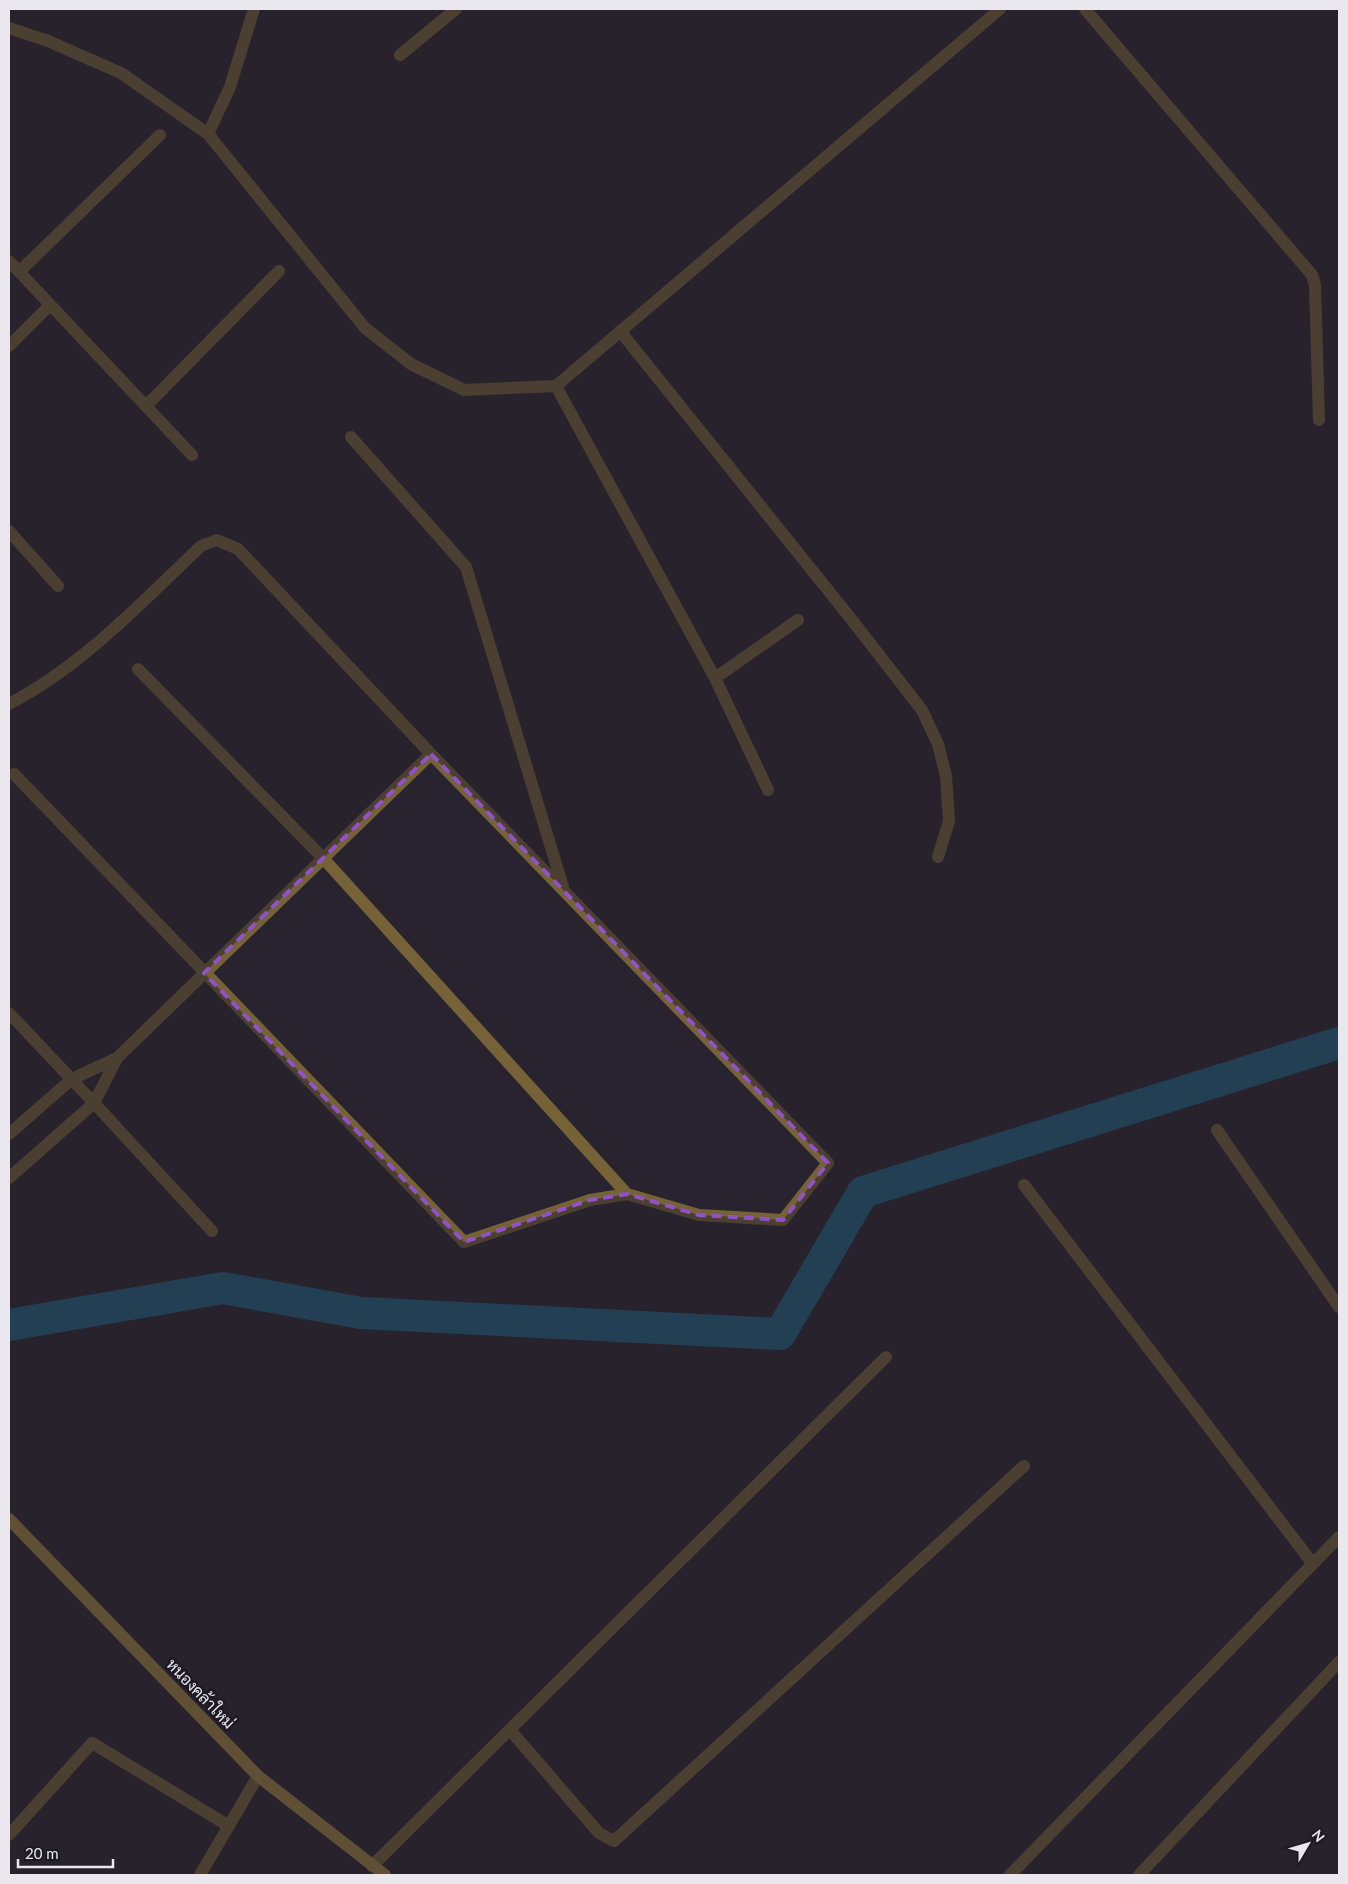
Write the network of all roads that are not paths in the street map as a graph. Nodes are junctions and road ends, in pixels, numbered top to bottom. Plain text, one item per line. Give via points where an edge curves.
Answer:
1 (254, 9) edge
2 (456, 9) edge
3 (1000, 9) edge
4 (1085, 9) edge
5 (9, 28) edge
6 (400, 55) dead end
7 (208, 134) junction
8 (160, 135) dead end
9 (9, 261) edge
10 (279, 271) dead end
11 (19, 272) junction
12 (50, 305) junction
13 (620, 331) junction
14 (9, 346) edge
15 (556, 386) junction
16 (146, 406) junction
17 (1319, 420) dead end
18 (351, 437) dead end
19 (192, 455) dead end
20 (9, 531) edge
21 (58, 586) dead end
22 (798, 620) dead end
23 (138, 669) dead end
24 (715, 678) junction
25 (9, 704) edge
26 (431, 754) junction
27 (14, 774) dead end
28 (768, 790) dead end
29 (938, 857) dead end
30 (324, 858) junction
31 (564, 889) junction
32 (204, 973) junction
33 (9, 1013) edge
34 (117, 1058) junction
35 (72, 1079) junction
36 (94, 1102) junction
37 (1217, 1130) dead end
38 (9, 1134) edge
39 (9, 1178) edge
40 (1024, 1184) dead end
41 (627, 1194) junction
42 (212, 1231) dead end
43 (1339, 1307) edge
44 (886, 1357) dead end
45 (1024, 1466) dead end
46 (9, 1518) edge
47 (1339, 1537) edge
48 (1313, 1564) junction
49 (1339, 1662) edge
50 (510, 1730) junction
51 (258, 1776) junction
52 (229, 1826) junction
53 (9, 1835) edge
54 (372, 1866) junction
55 (200, 1875) edge
56 (385, 1875) edge
57 (1010, 1875) edge
58 (1140, 1875) edge

1 - 7 street via 230,87
2 - 6 street
3 - 13 street
4 - 17 street via 1312,275 1315,285
5 - 7 street via 121,73
7 - 15 street via 365,328 411,364 464,390
8 - 11 street
9 - 11 street
10 - 16 street
11 - 12 street
12 - 14 street
12 - 16 street
13 - 15 street
13 - 29 street via 922,710 938,744 946,776 949,821
15 - 24 street
16 - 19 street
18 - 31 street via 466,567
20 - 21 street
22 - 24 street
23 - 30 street
24 - 28 street
25 - 26 street via 33,692 101,640 201,546 217,540 238,549
26 - 30 street
26 - 31 street
27 - 32 street
30 - 32 street
30 - 41 street
31 - 41 street via 828,1163 782,1220 699,1215
32 - 34 street
32 - 41 street via 464,1242 590,1200
33 - 35 street
34 - 35 street
34 - 36 street
35 - 36 street
35 - 38 street
36 - 39 street
36 - 42 street
37 - 43 street
40 - 48 street
44 - 50 street
45 - 50 street via 614,1841 599,1833
46 - 51 street, หนองคล้าใหม่
47 - 48 street
48 - 57 street
49 - 58 street
50 - 54 street
51 - 52 street
51 - 54 street, หนองคล้าใหม่
52 - 53 street via 92,1743
52 - 55 street
54 - 56 street, หนองคล้าใหม่

